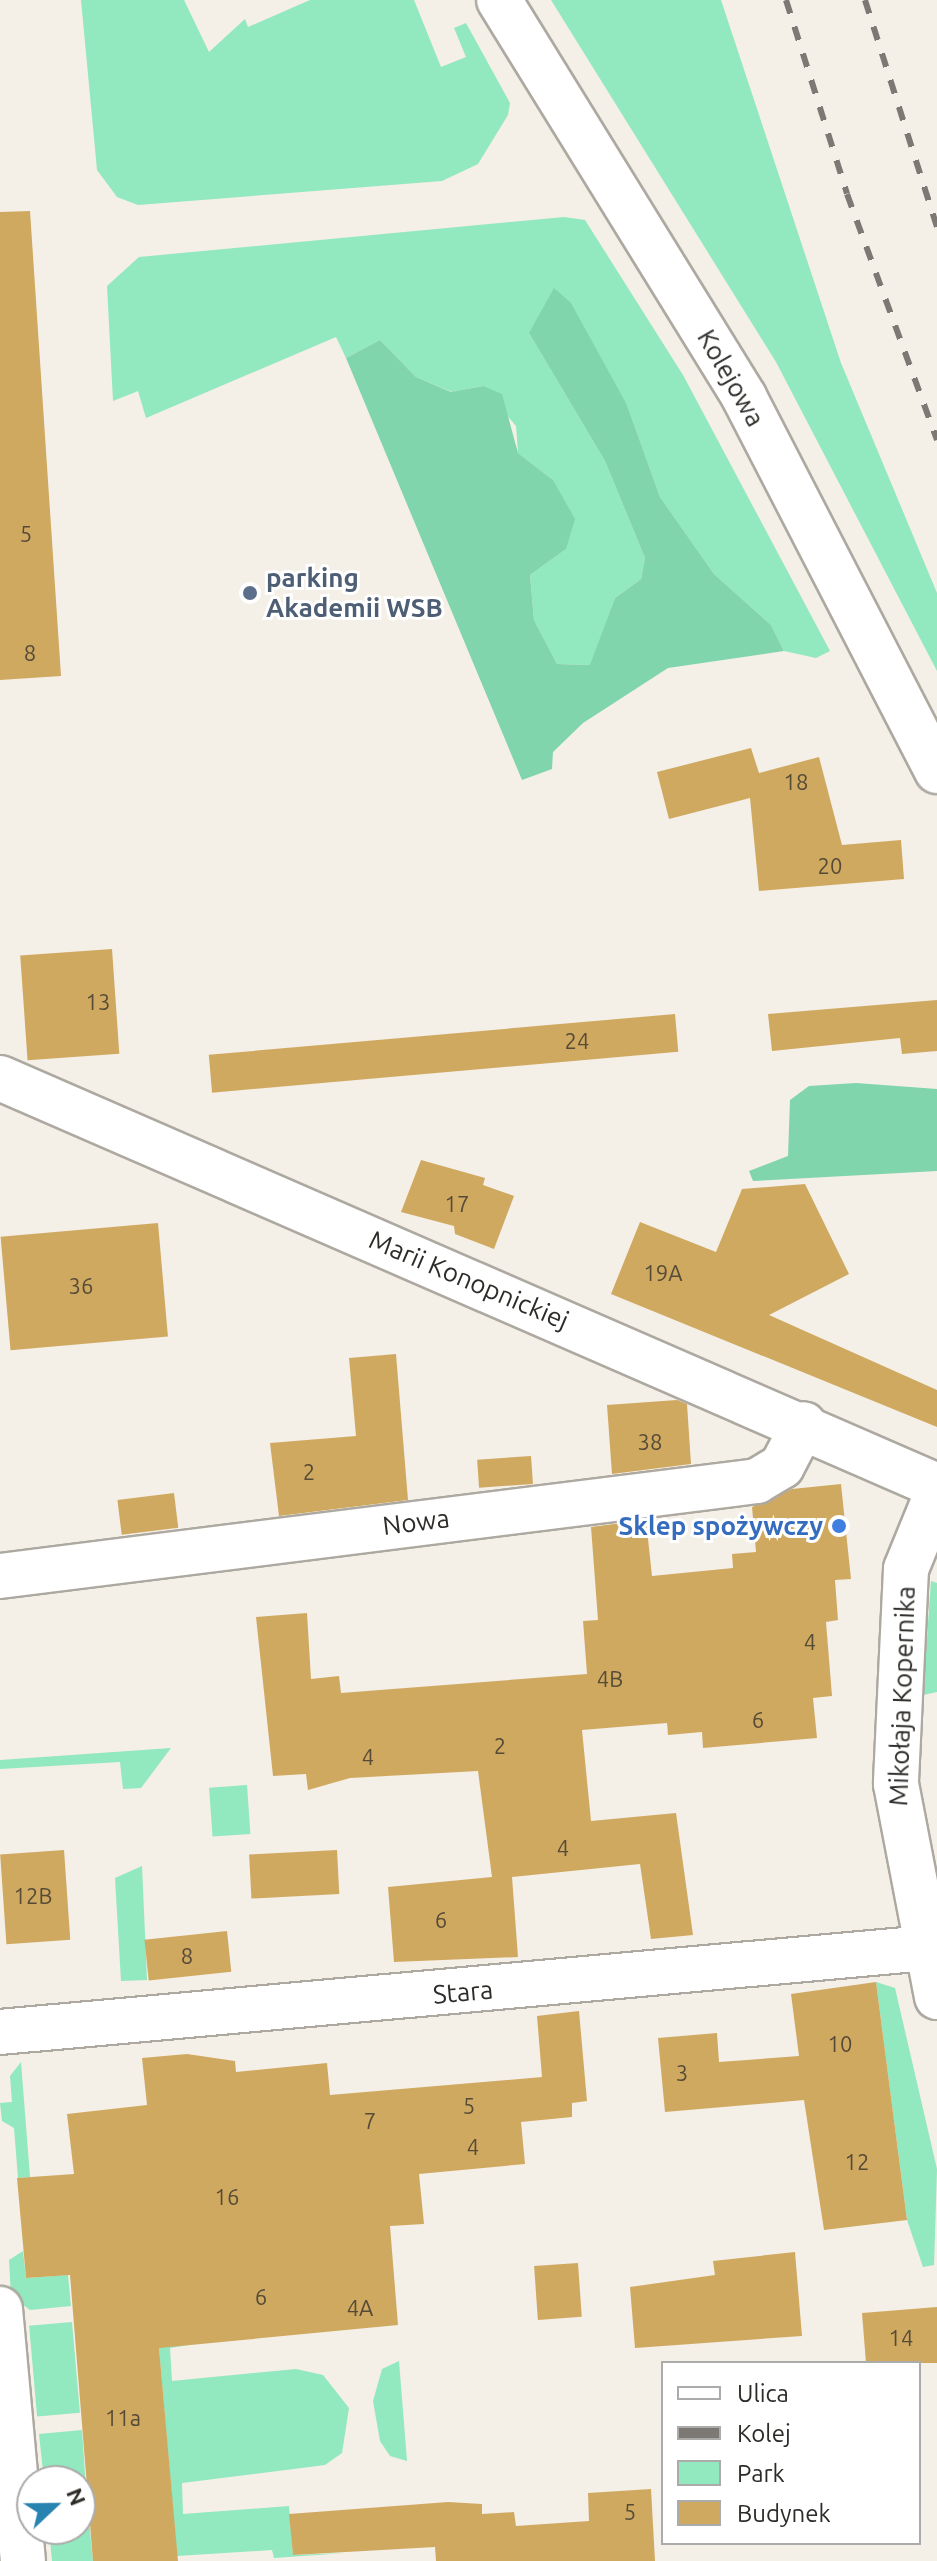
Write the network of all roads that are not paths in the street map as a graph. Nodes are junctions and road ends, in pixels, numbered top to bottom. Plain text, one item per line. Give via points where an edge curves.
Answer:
1 (499, 0) edge
2 (937, 771) edge
3 (0, 1078) edge
4 (804, 1424) junction
5 (937, 1486) edge
6 (937, 1493) edge
7 (0, 1576) edge
8 (926, 1948) junction
9 (937, 1997) edge
10 (0, 2032) edge
11 (0, 2309) edge
12 (23, 2561) edge

1 - 2 street, Kolejowa via 744,397
3 - 4 street, Marii Konopnickiej
4 - 5 street, Marii Konopnickiej
4 - 7 street, Nowa via 782,1466 757,1481
6 - 8 street, Mikołaja Kopernika via 906,1569 896,1784
8 - 9 street, Mikołaja Kopernika
8 - 10 street, Stara
11 - 12 street

